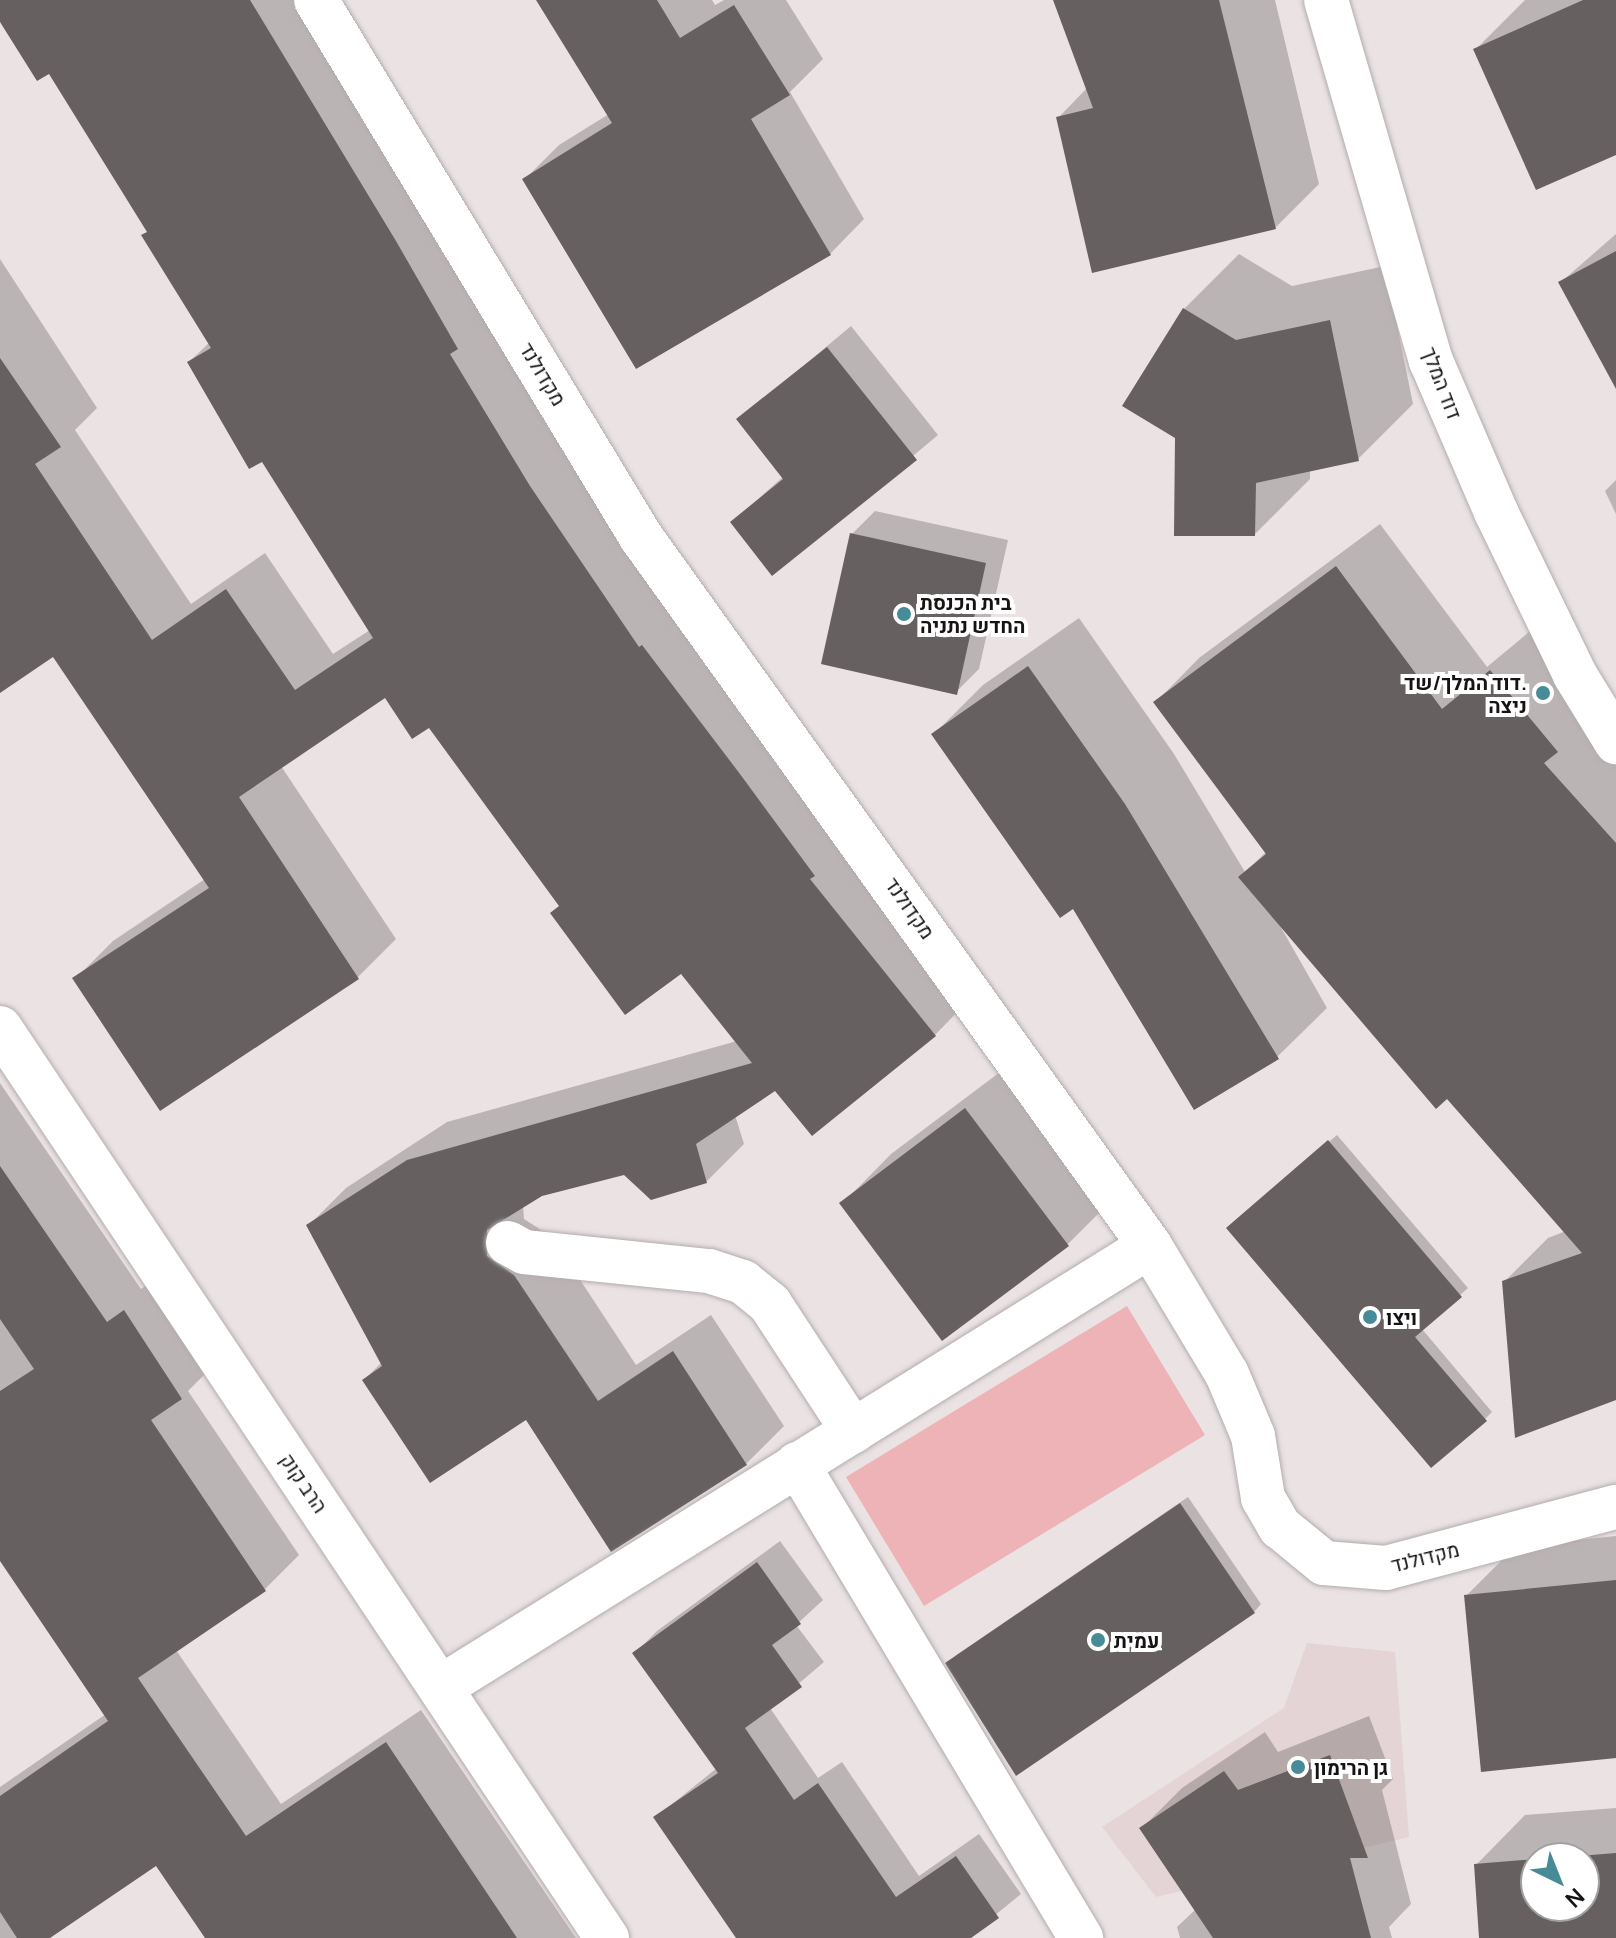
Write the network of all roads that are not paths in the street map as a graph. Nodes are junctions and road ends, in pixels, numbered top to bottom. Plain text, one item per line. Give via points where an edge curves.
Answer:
1 (316, 0) edge
2 (1326, 0) edge
3 (1616, 742) edge
4 (0, 1028) edge
5 (508, 1243) dead end
6 (1150, 1246) junction
7 (853, 1431) junction
8 (797, 1464) junction
9 (1616, 1507) edge
10 (441, 1687) junction
11 (607, 1938) edge
12 (1081, 1938) edge

1 - 6 street, מקדולנד via 641,537
2 - 3 street, דוד המלך via 1431,361 1575,675
4 - 10 street, הרב קוק
5 - 7 street via 524,1252 709,1271 743,1282 770,1304
6 - 7 street
6 - 9 street, מקדולנד via 1227,1374 1253,1436 1263,1498 1300,1548 1324,1563 1386,1568
7 - 8 street
8 - 10 street
8 - 12 street
10 - 11 street, הרב קוק

